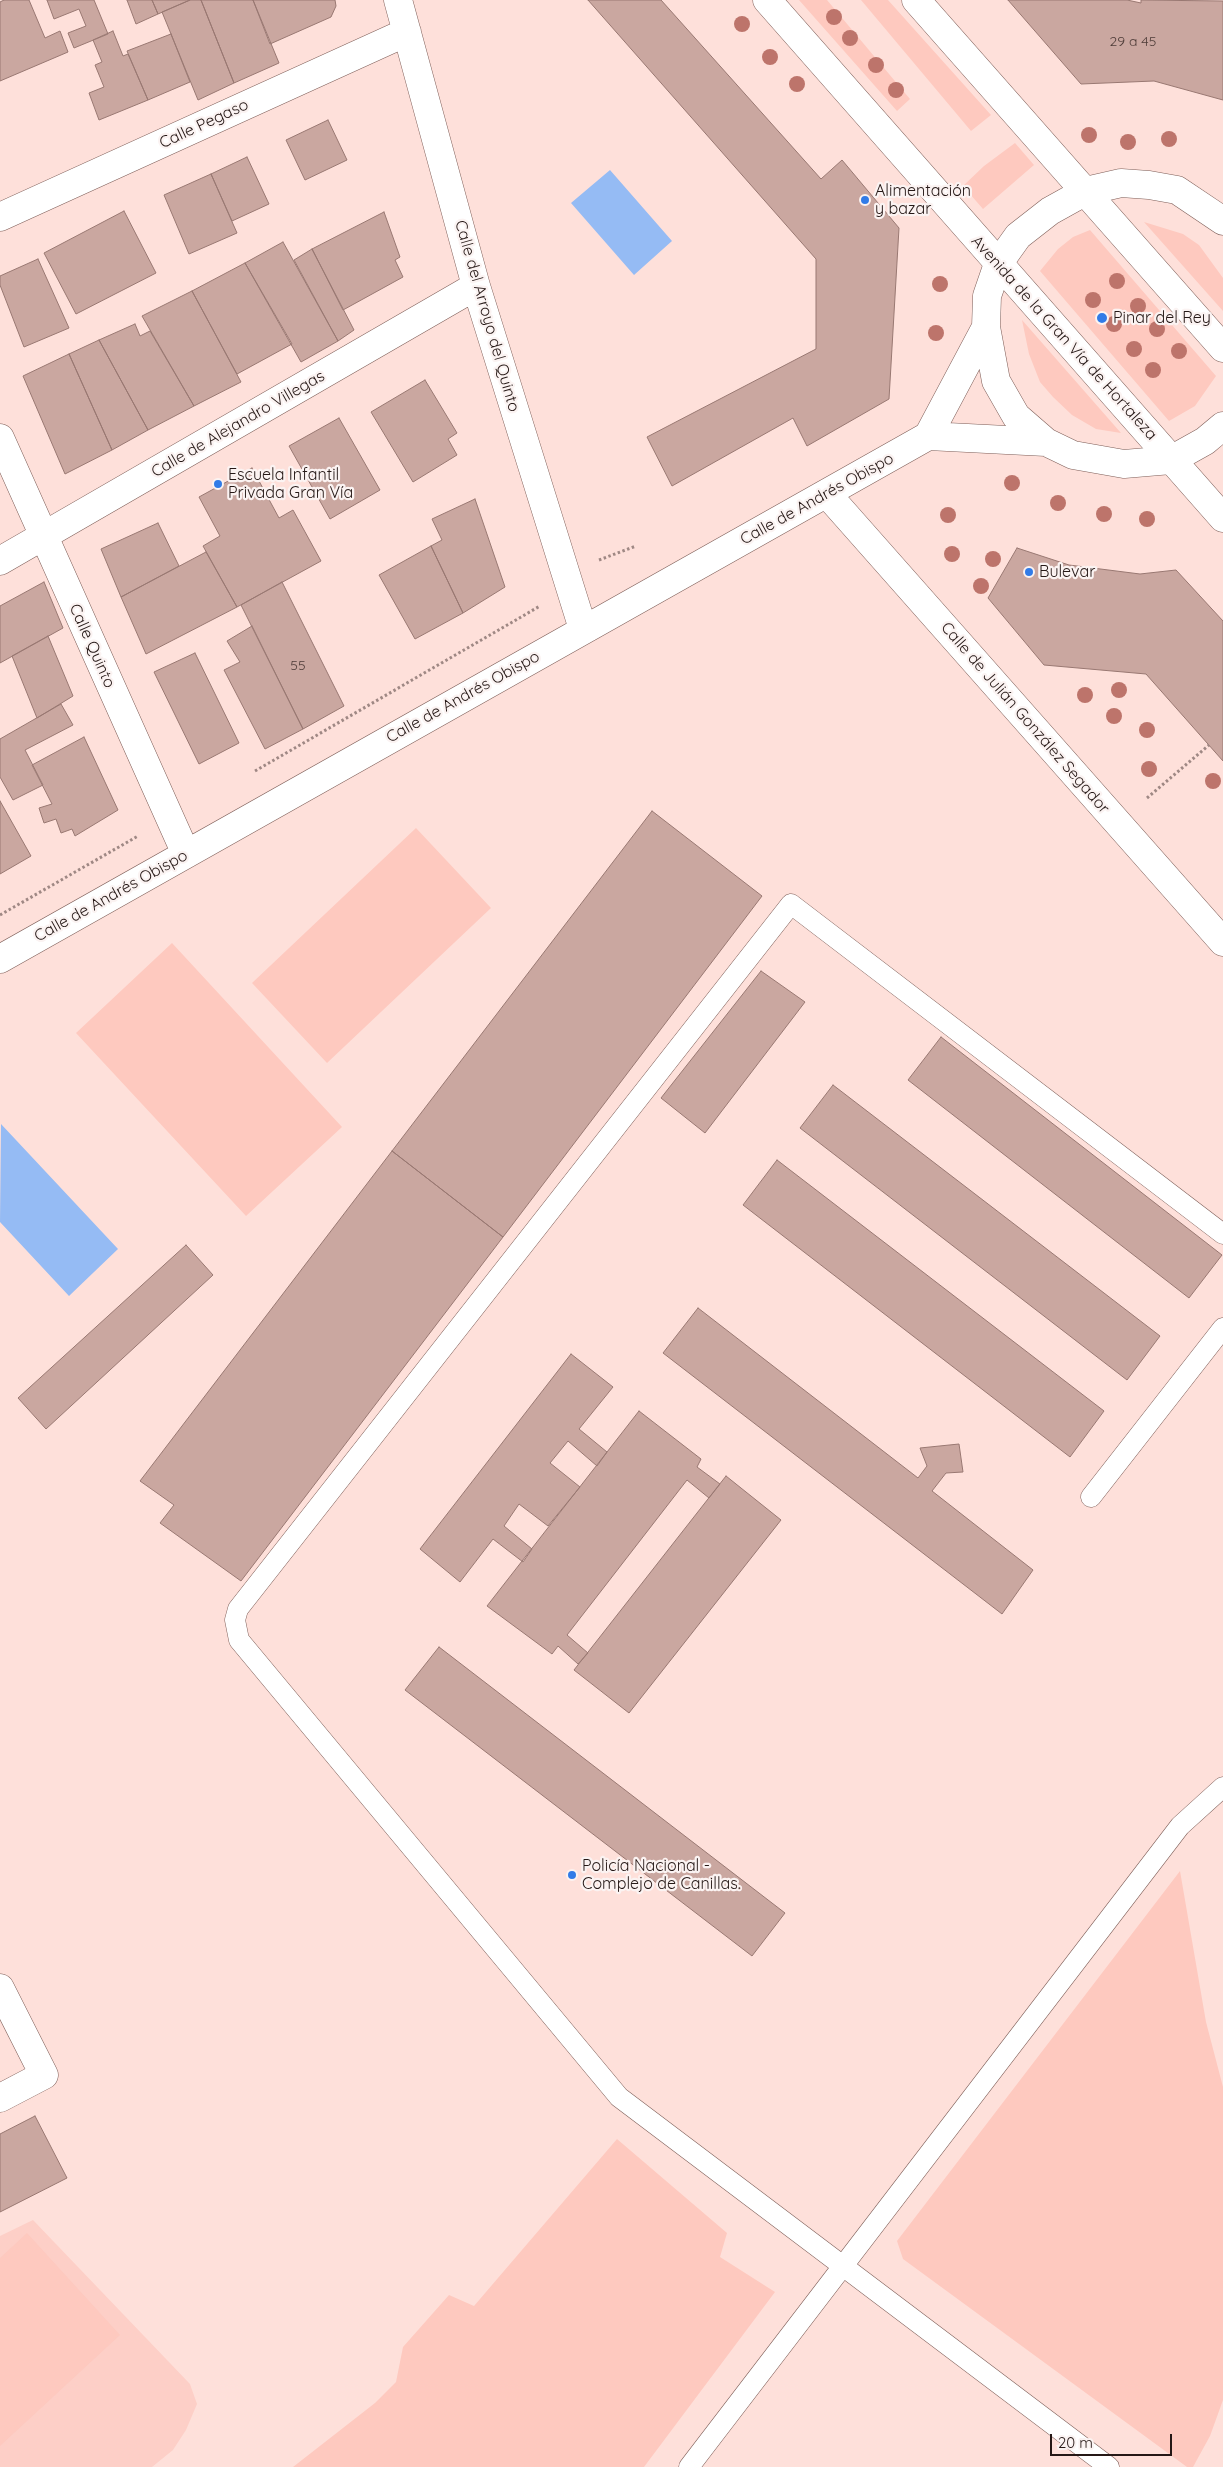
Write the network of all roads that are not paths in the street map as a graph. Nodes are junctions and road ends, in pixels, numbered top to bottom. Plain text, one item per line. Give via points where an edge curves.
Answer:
1 (398, 0) edge
2 (767, 0) edge
3 (916, 0) edge
4 (407, 32) junction
5 (1086, 191) junction
6 (0, 218) edge
7 (1223, 221) edge
8 (998, 264) junction
9 (476, 286) junction
10 (986, 327) junction
11 (1223, 348) edge
12 (1223, 426) edge
13 (928, 436) junction
14 (0, 438) edge
15 (1046, 442) junction
16 (1171, 460) junction
17 (827, 494) junction
18 (1223, 518) edge
19 (44, 536) junction
20 (0, 561) edge
21 (583, 630) junction
22 (186, 854) junction
23 (1223, 942) edge
24 (0, 959) edge
25 (1223, 1234) edge
26 (1223, 1328) edge
27 (1091, 1496) dead end
28 (1223, 1787) edge
29 (0, 1988) edge
30 (0, 2098) edge
31 (843, 2266) junction
32 (689, 2467) edge
33 (1109, 2467) edge

1 - 4 street, Calle del Arroyo del Quinto
2 - 8 street, Avenida de la Gran Vía de Hortaleza
3 - 5 street
4 - 6 street, Calle Pegaso
4 - 9 street, Calle del Arroyo del Quinto
5 - 7 street via 1121,183 1177,190
5 - 8 street via 1050,211 1018,236
5 - 11 street
8 - 10 street via 987,296
8 - 16 street, Avenida de la Gran Vía de Hortaleza
9 - 19 street, Calle de Alejandro Villegas
9 - 21 street, Calle del Arroyo del Quinto
10 - 13 street
10 - 15 street via 996,381 1016,416
12 - 16 street via 1205,441
13 - 15 street
13 - 17 street, Calle de Andrés Obispo
14 - 19 street, Calle Quinto
15 - 16 street via 1073,455 1105,462 1124,464
16 - 18 street, Avenida de la Gran Vía de Hortaleza
17 - 21 street, Calle de Andrés Obispo
17 - 23 street, Calle de Julián González Segador
19 - 20 street, Calle de Alejandro Villegas
19 - 22 street, Calle Quinto
21 - 22 street, Calle de Andrés Obispo
22 - 24 street, Calle de Andrés Obispo
25 - 31 lane via 791,904 238,1609 235,1620 239,1640 619,2097
26 - 27 lane
28 - 31 lane via 1180,1826
29 - 30 street via 44,2075
31 - 32 lane
31 - 33 lane

